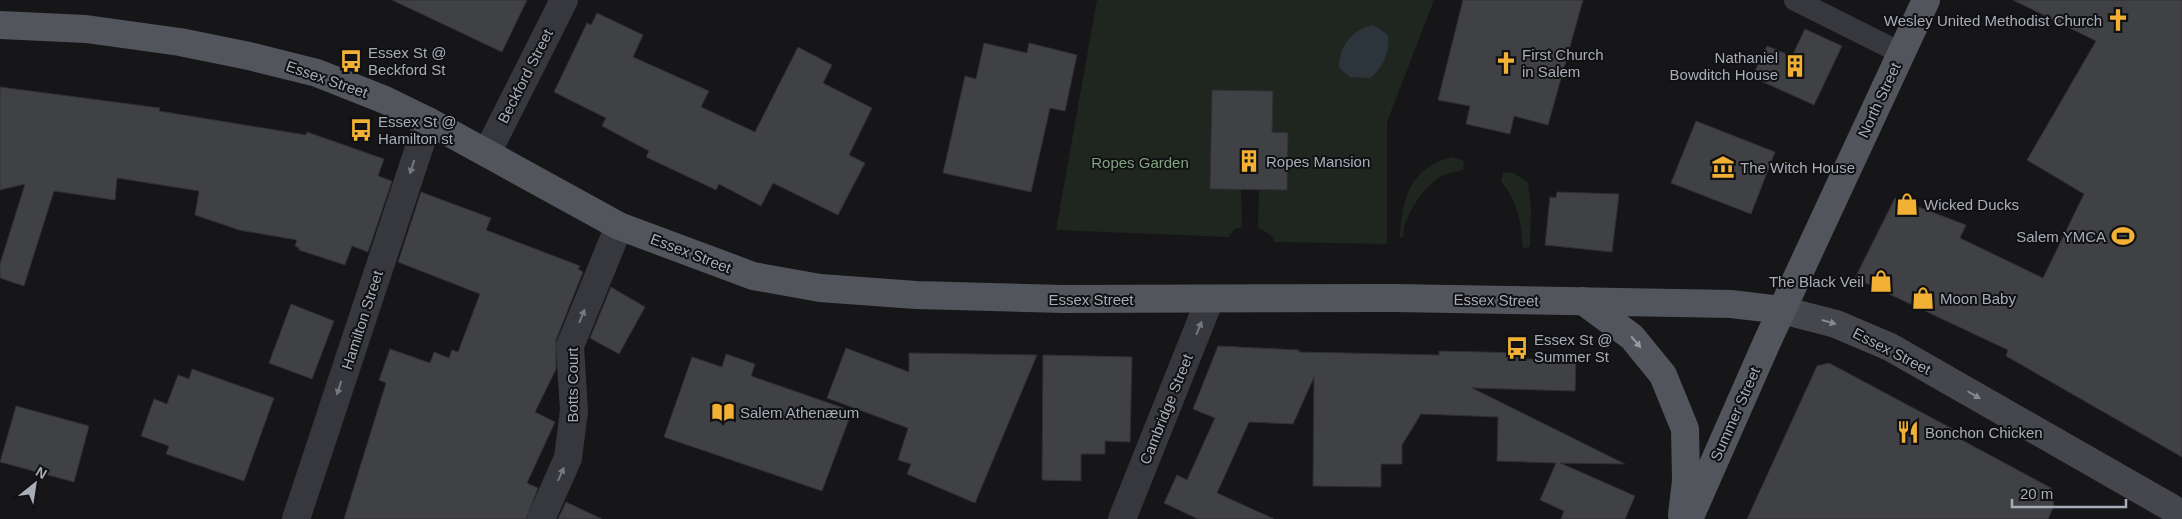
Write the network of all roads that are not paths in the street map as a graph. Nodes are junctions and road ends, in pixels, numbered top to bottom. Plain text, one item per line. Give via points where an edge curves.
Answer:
1 (564, 0) edge
2 (1795, 0) edge
3 (1926, 0) edge
4 (0, 25) edge
5 (1901, 53) junction
6 (428, 121) junction
7 (487, 153) junction
8 (620, 226) junction
9 (1210, 299) junction
10 (1583, 301) junction
11 (1782, 310) junction
12 (2182, 514) edge
13 (296, 519) edge
14 (541, 519) edge
15 (1122, 519) edge
16 (1682, 519) edge
17 (1689, 519) edge

1 - 7 street, Beckford Street
2 - 5 lane
3 - 5 main road, North Street
4 - 6 main road, Essex Street via 86,29 180,42 249,56 317,73
5 - 11 main road, North Street
6 - 7 main road, Essex Street
6 -> 13 street, Hamilton Street
7 - 8 main road, Essex Street
8 - 9 main road, Essex Street via 753,276 820,288 1020,298
14 -> 8 street, Botts Court via 568,458 574,410 570,346
9 - 10 main road, Essex Street
15 -> 9 street, Cambridge Street
10 - 11 main road, Essex Street via 1732,304
10 -> 16 main road via 1632,337 1663,375 1684,429 1686,482
11 -> 12 street, Essex Street via 1836,324 1890,347
11 - 17 main road, Summer Street

